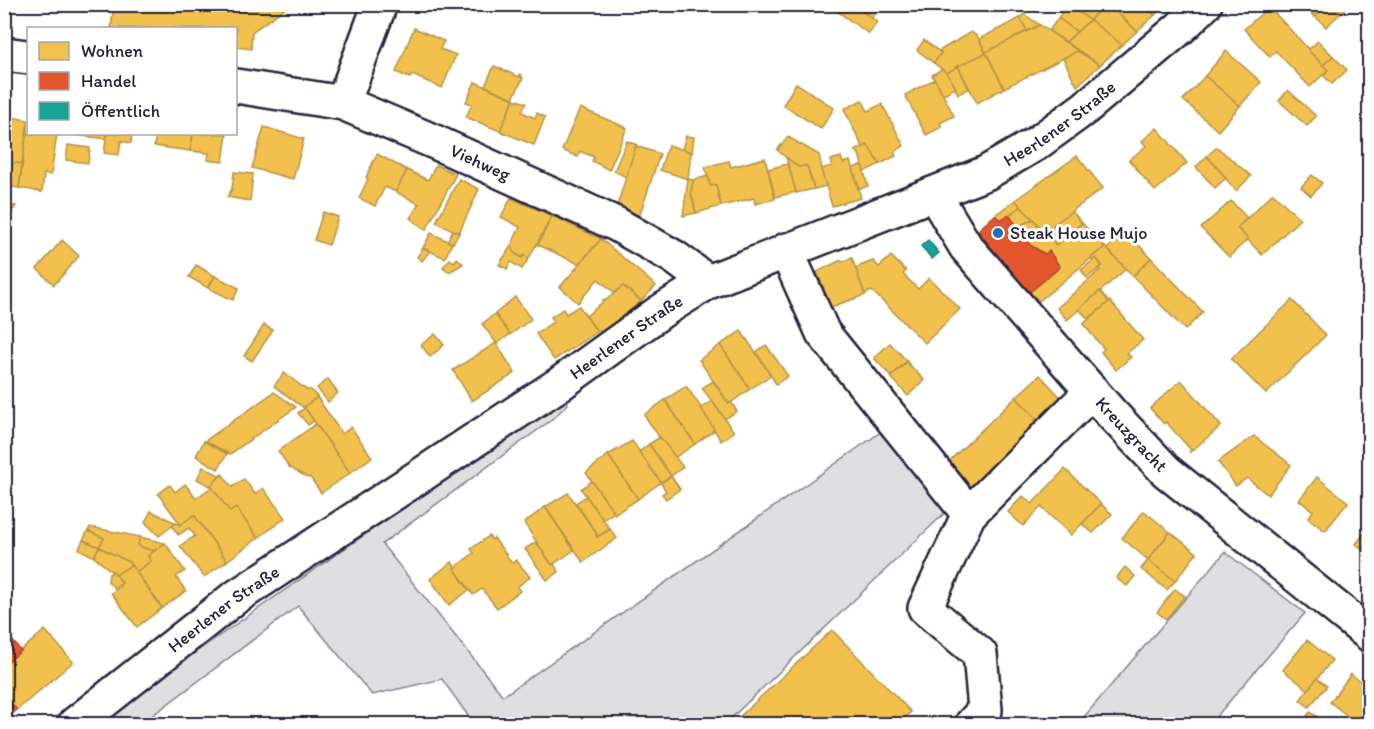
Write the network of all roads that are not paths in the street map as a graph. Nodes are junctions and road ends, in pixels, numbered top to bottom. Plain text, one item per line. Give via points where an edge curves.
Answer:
1 (380, 4) edge
2 (1205, 4) edge
3 (4, 54) edge
4 (27, 57) edge
5 (237, 86) edge
6 (343, 103) junction
7 (934, 194) junction
8 (786, 250) junction
9 (708, 282) junction
10 (1092, 391) junction
11 (969, 514) junction
12 (1370, 636) edge
13 (75, 724) edge
14 (972, 724) edge

1 - 6 main road
2 - 7 main road, Heerlener Straße via 1123,77 1037,143 986,173
3 - 4 main road
5 - 6 main road, Viehweg
6 - 9 main road, Viehweg via 616,224 674,257
7 - 8 main road, Heerlener Straße
7 - 10 main road, Kreuzgracht via 966,247
8 - 9 main road, Heerlener Straße
8 - 11 main road via 823,333
9 - 13 main road, Heerlener Straße via 233,599
10 - 11 main road
10 - 12 main road, Kreuzgracht via 1166,471
11 - 14 main road via 925,608 980,654 985,710

